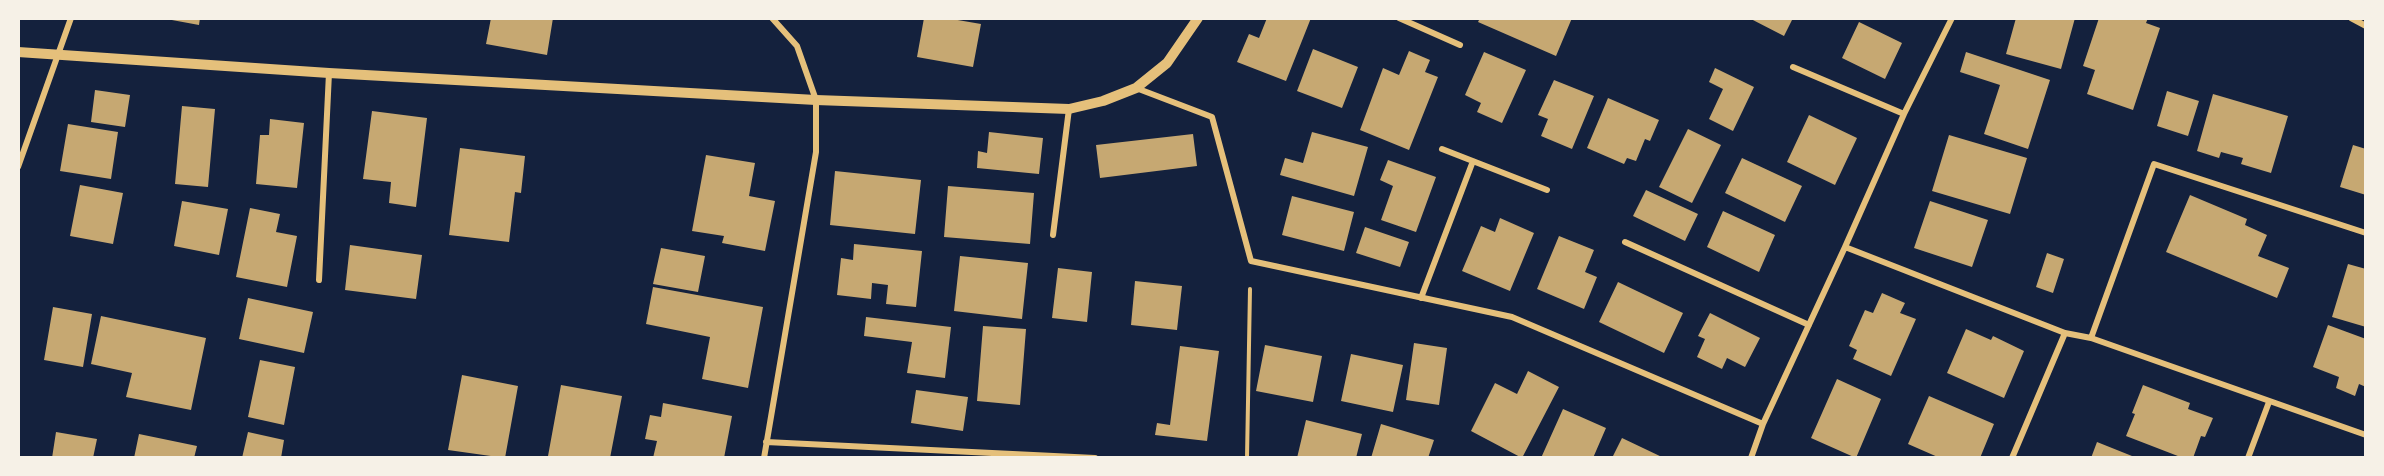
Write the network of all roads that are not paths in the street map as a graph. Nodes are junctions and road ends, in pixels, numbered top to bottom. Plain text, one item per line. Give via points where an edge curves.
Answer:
1 (71, 18) edge
2 (772, 18) edge
3 (1198, 18) edge
4 (1399, 18) edge
5 (1952, 18) edge
6 (2351, 18) edge
7 (2366, 26) edge
8 (1460, 45) dead end
9 (18, 52) edge
10 (59, 54) junction
11 (1793, 68) dead end
12 (329, 73) junction
13 (1136, 88) junction
14 (816, 100) junction
15 (1069, 109) junction
16 (1904, 114) junction
17 (1442, 149) dead end
18 (1473, 161) junction
19 (18, 167) edge
20 (1547, 190) dead end
21 (2366, 233) edge
22 (1053, 236) dead end
23 (1625, 242) dead end
24 (1845, 247) junction
25 (318, 280) dead end
26 (1421, 298) junction
27 (1809, 326) junction
28 (2065, 333) junction
29 (2091, 338) junction
30 (2269, 402) junction
31 (1762, 424) junction
32 (2366, 435) edge
33 (766, 442) junction
34 (764, 458) edge
35 (1095, 458) edge
36 (1751, 458) edge
37 (2012, 458) edge
38 (2248, 458) edge

1 - 10 street
2 - 14 street via 797,46
3 - 13 street via 1167,63
4 - 8 street
5 - 16 street
6 - 7 street
9 - 10 street
10 - 12 street
10 - 19 street
11 - 16 street
12 - 14 street
12 - 25 street
13 - 15 street
13 - 26 street via 1212,117 1251,261
14 - 15 street
14 - 33 street via 816,153
15 - 22 street
16 - 24 street
17 - 18 street
18 - 20 street
18 - 26 street
21 - 29 street via 2154,164
23 - 27 street
24 - 27 street
24 - 28 street
26 - 31 street via 1512,317
27 - 31 street
28 - 29 street
28 - 37 street
29 - 30 street
30 - 32 street
30 - 38 street
31 - 36 street
33 - 34 street
33 - 35 street

